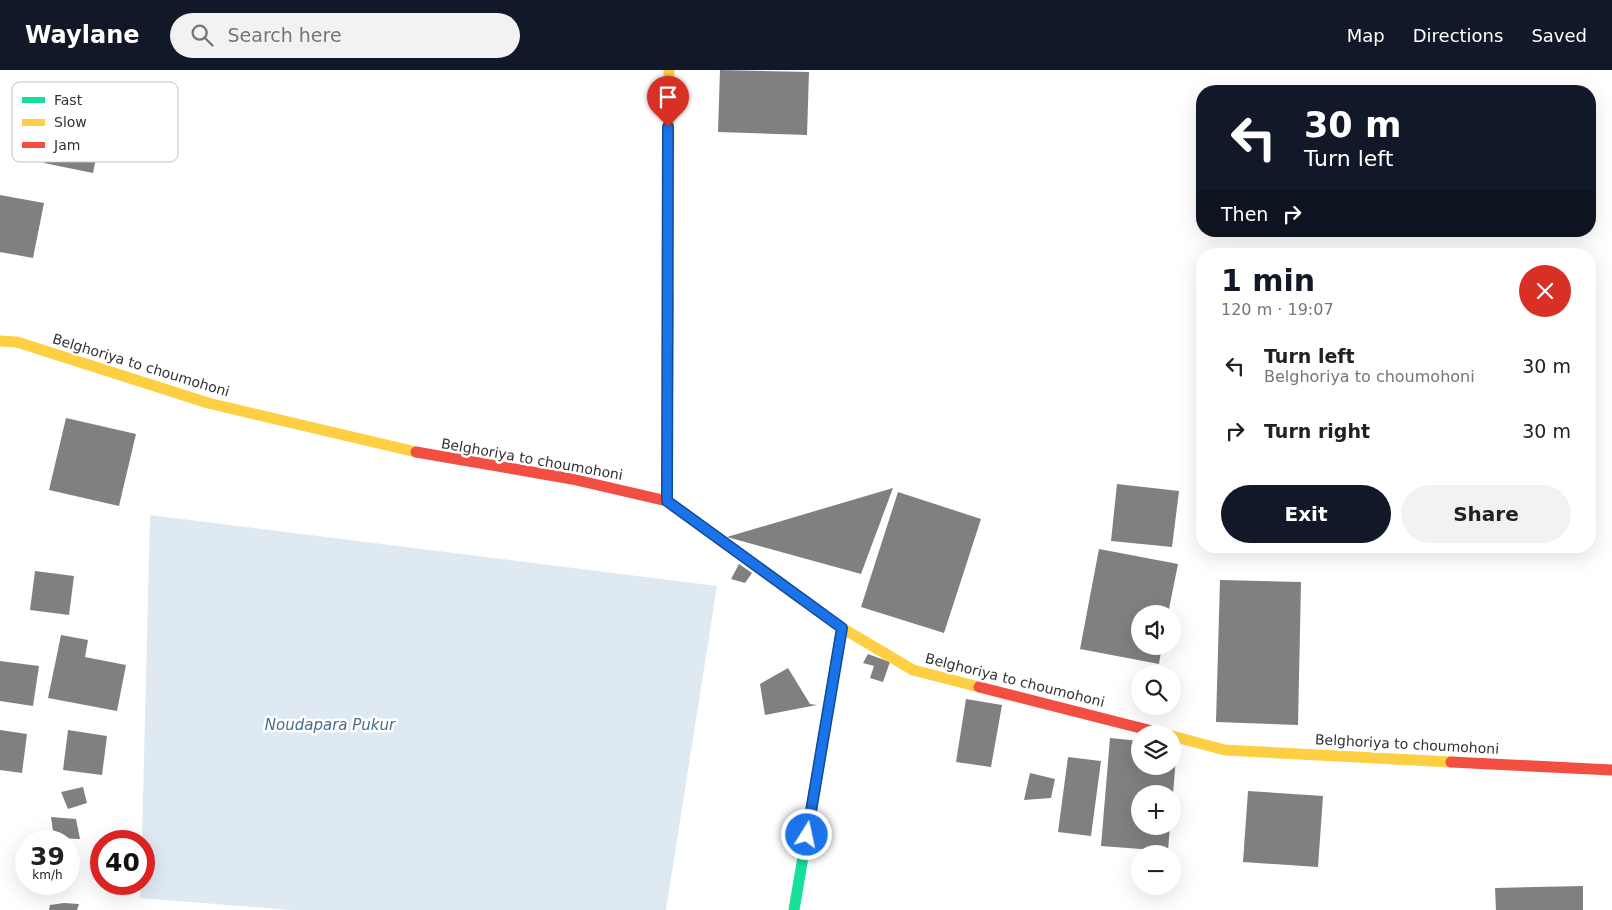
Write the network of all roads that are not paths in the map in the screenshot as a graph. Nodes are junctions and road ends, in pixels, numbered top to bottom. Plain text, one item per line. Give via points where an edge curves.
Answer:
1 (669, 70) edge
2 (0, 340) edge
3 (667, 501) junction
4 (842, 628) junction
5 (1131, 726) edge
6 (1181, 738) edge
7 (1612, 770) edge
8 (794, 910) edge

1 - 3 street
2 - 3 street, Belghoriya to choumohoni via 17,342 218,405 432,456 572,479
3 - 4 street, Belghoriya to choumohoni
4 - 5 street, Belghoriya to choumohoni via 913,670
4 - 8 street
6 - 7 street, Belghoriya to choumohoni via 1225,750

